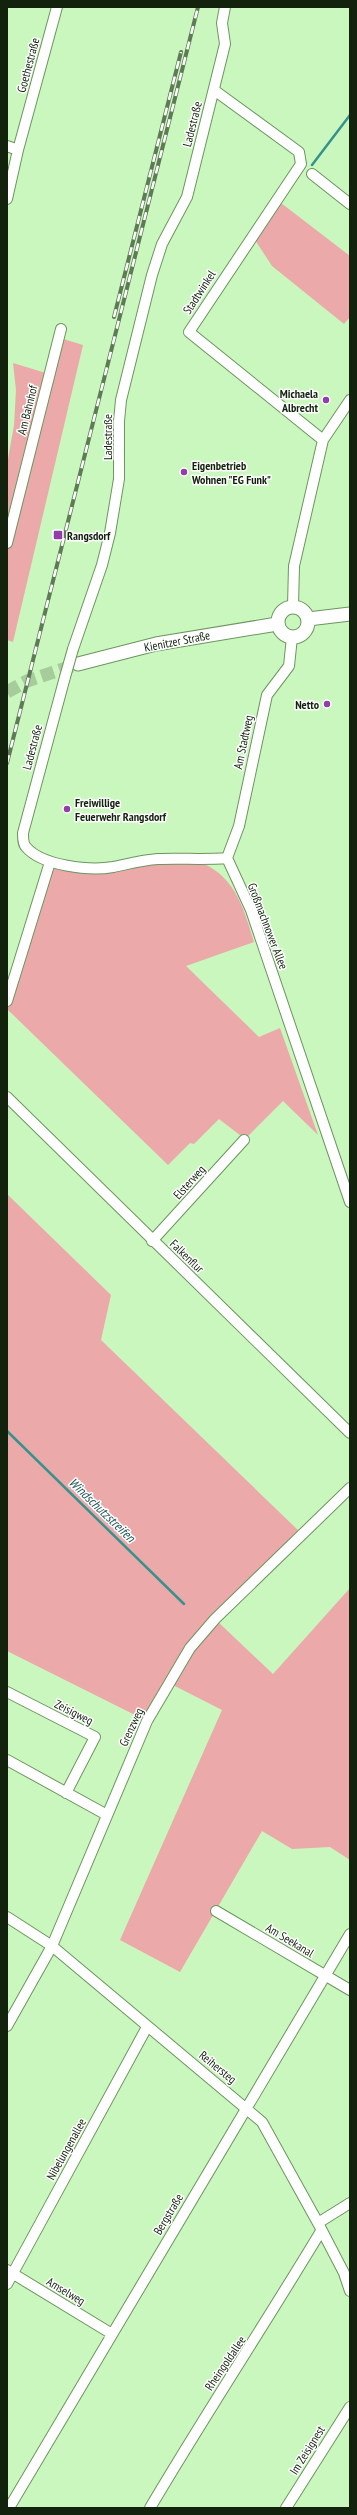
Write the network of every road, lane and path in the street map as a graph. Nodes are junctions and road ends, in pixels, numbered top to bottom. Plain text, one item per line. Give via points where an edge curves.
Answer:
1 (57, 7) edge
2 (225, 7) edge
3 (214, 90) junction
4 (7, 146) edge
5 (18, 150) junction
6 (312, 174) dead end
7 (7, 199) edge
8 (350, 203) edge
9 (61, 329) dead end
10 (350, 400) edge
11 (323, 440) junction
12 (7, 543) edge
13 (293, 606) junction
14 (350, 614) edge
15 (308, 619) junction
16 (278, 624) junction
17 (292, 637) junction
18 (78, 664) tunnel mouth
19 (227, 858) junction
20 (50, 862) junction
21 (7, 1001) edge
22 (7, 1097) edge
23 (244, 1140) dead end
24 (350, 1202) edge
25 (152, 1241) junction
26 (350, 1433) edge
27 (350, 1488) edge
28 (7, 1692) edge
29 (7, 1760) edge
30 (66, 1792) junction
31 (106, 1815) junction
32 (216, 1911) dead end
33 (7, 1917) edge
34 (350, 1934) edge
35 (52, 1946) junction
36 (325, 1976) junction
37 (350, 1990) edge
38 (7, 2026) edge
39 (148, 2027) junction
40 (247, 2107) junction
41 (350, 2203) edge
42 (320, 2227) junction
43 (10, 2272) edge
44 (7, 2284) edge
45 (350, 2290) edge
46 (112, 2334) junction
47 (350, 2407) edge
48 (9, 2508) edge
49 (150, 2508) edge
50 (286, 2508) edge

1 - 5 street, Goethestraße
2 - 3 street, Ladestraße via 222,23 225,44
3 - 11 street, Stadtwinkel via 299,152 301,164 189,332
3 - 20 street, Ladestraße, bridge via 187,196 162,244 150,283 121,400 118,420 119,478 110,532 102,565 73,649 22,833 25,846
4 - 5 street
5 - 7 street, Goethestraße
6 - 8 street
9 - 12 street, Am Bahnhof
10 - 11 street
11 - 13 street via 294,566
13 - 15 street via 303,610
13 - 16 street via 280,613
14 - 15 street
15 - 17 street via 306,630 300,636
16 - 17 street via 281,632
16 - 18 street, Kienitzer Straße via 156,644
17 - 19 street, Am Stadtweg via 289,666 270,690 264,704 239,826
19 - 20 street via 158,859 111,867
19 - 24 street, Großmachnower Allee via 250,910
20 - 21 street
22 - 25 street, Falkenflur
23 - 25 street, Elsterweg
25 - 26 street, Falkenflur
27 - 31 street, Grenzweg via 215,1619 190,1648 147,1721
28 - 30 street, Zeisigweg via 94,1737
29 - 30 street
30 - 31 street
31 - 35 street, Grenzweg
32 - 36 street, Am Seekanal
33 - 35 street, Reihersteg
34 - 36 street, Bergstraße
35 - 38 street, Grenzweg
35 - 39 street, Reihersteg
36 - 37 street, Am Seekanal
36 - 40 street, Bergstraße
39 - 40 street, Reihersteg
39 - 43 street, Nibelungenallee
40 - 42 street, Reihersteg via 262,2122
40 - 46 street, Bergstraße
41 - 42 street
42 - 45 street, Reihersteg via 344,2272
42 - 49 street, Rheingoldallee via 255,2341 204,2418
43 - 44 street, Nibelungenallee
43 - 46 street, Amselweg
46 - 48 street, Bergstraße
47 - 50 street, Im Zeisignest

